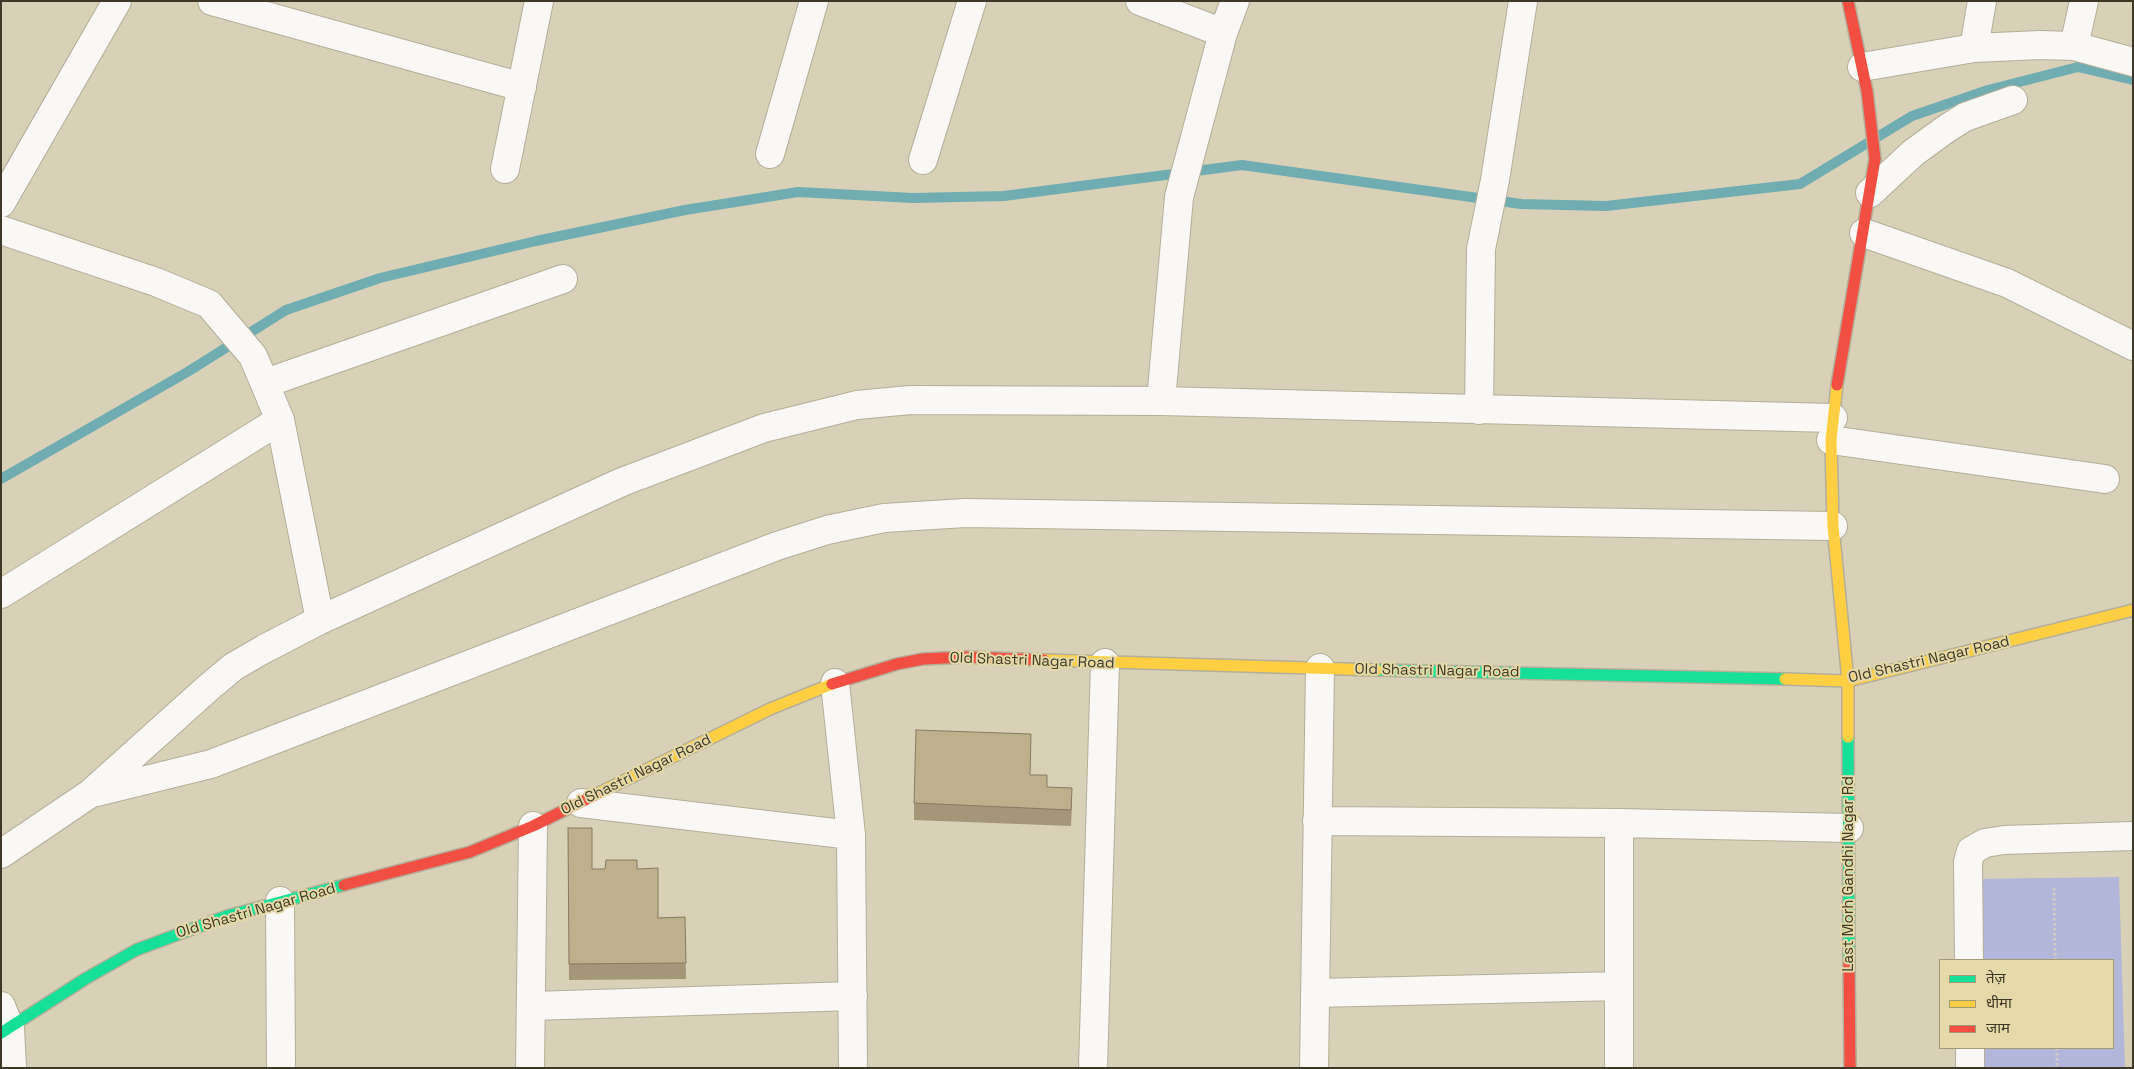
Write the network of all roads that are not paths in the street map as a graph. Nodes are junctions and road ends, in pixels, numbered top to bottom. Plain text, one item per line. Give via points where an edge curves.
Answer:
1 (118, 1) edge
2 (212, 1) edge
3 (540, 1) edge
4 (814, 1) edge
5 (972, 1) edge
6 (1140, 1) edge
7 (1235, 1) edge
8 (1523, 1) edge
9 (1848, 1) edge
10 (1982, 1) edge
11 (2084, 1) edge
12 (1223, 33) junction
13 (2074, 46) junction
14 (1974, 48) junction
15 (2133, 62) edge
16 (1865, 79) junction
17 (522, 87) junction
18 (2013, 100) dead end
19 (770, 154) dead end
20 (923, 160) dead end
21 (505, 169) dead end
22 (1870, 193) junction
23 (1, 203) edge
24 (1, 230) edge
25 (1864, 233) junction
26 (562, 279) dead end
27 (2133, 346) edge
28 (266, 383) junction
29 (1161, 400) junction
30 (1479, 410) junction
31 (280, 420) junction
32 (1832, 429) junction
33 (2106, 479) dead end
34 (1833, 526) junction
35 (1, 594) edge
36 (2132, 615) edge
37 (320, 620) junction
38 (1105, 663) junction
39 (1320, 668) junction
40 (1848, 681) junction
41 (835, 683) junction
42 (91, 793) junction
43 (581, 803) junction
44 (1317, 821) junction
45 (1619, 822) junction
46 (533, 826) junction
47 (1849, 828) junction
48 (850, 835) junction
49 (2133, 836) edge
50 (1, 854) edge
51 (280, 901) junction
52 (1969, 959) edge
53 (1619, 986) junction
54 (1315, 993) junction
55 (852, 996) junction
56 (532, 1006) junction
57 (4, 1022) edge
58 (1970, 1049) edge
59 (12, 1068) edge
60 (281, 1068) edge
61 (530, 1068) edge
62 (853, 1068) edge
63 (1093, 1068) edge
64 (1314, 1068) edge
65 (1619, 1068) edge
66 (1850, 1068) edge
67 (1970, 1068) edge

1 - 23 street
2 - 17 street
3 - 17 street
4 - 19 street
5 - 20 street
6 - 12 street
7 - 12 street
8 - 30 street via 1496,180 1481,249
9 - 16 street, Last Morh Gandhi Nagar Rd
10 - 14 street
11 - 13 street
12 - 29 street via 1179,197
13 - 14 street
13 - 15 street
14 - 16 street
16 - 22 street, Last Morh Gandhi Nagar Rd via 1875,159
17 - 21 street
18 - 22 street via 1965,117 1946,129 1913,153
22 - 25 street, Last Morh Gandhi Nagar Rd
24 - 28 street via 156,282 208,304 254,356
25 - 27 street via 2007,283
25 - 32 street, Last Morh Gandhi Nagar Rd via 1848,308
26 - 28 street
28 - 31 street
29 - 30 street
29 - 37 street via 910,400 858,405 764,428 622,482
30 - 32 street
31 - 35 street
31 - 37 street
32 - 33 street
32 - 34 street, Last Morh Gandhi Nagar Rd
34 - 40 street, Last Morh Gandhi Nagar Rd
34 - 42 street via 965,513 884,518 827,530 777,546 212,764
36 - 40 street, Old Shastri Nagar Road
37 - 42 street via 233,667 162,726
38 - 39 street, Old Shastri Nagar Road
38 - 41 street, Old Shastri Nagar Road via 965,657 923,659
38 - 63 street
39 - 40 street, Old Shastri Nagar Road
39 - 44 street
40 - 47 street, Last Morh Gandhi Nagar Rd
41 - 43 street, Old Shastri Nagar Road via 770,709
41 - 48 street
42 - 50 street
43 - 46 street, Old Shastri Nagar Road
43 - 48 street
44 - 45 street
44 - 54 street
45 - 47 street
45 - 53 street
46 - 51 street, Old Shastri Nagar Road via 470,852
46 - 56 street
47 - 66 street, Last Morh Gandhi Nagar Rd
48 - 55 street
49 - 52 street via 2004,840 1971,851 1968,862
51 - 57 street, Old Shastri Nagar Road via 183,931 136,950
51 - 60 street
53 - 54 street
53 - 65 street
54 - 64 street
55 - 56 street
55 - 62 street
56 - 61 street
57 - 59 street
58 - 67 street

